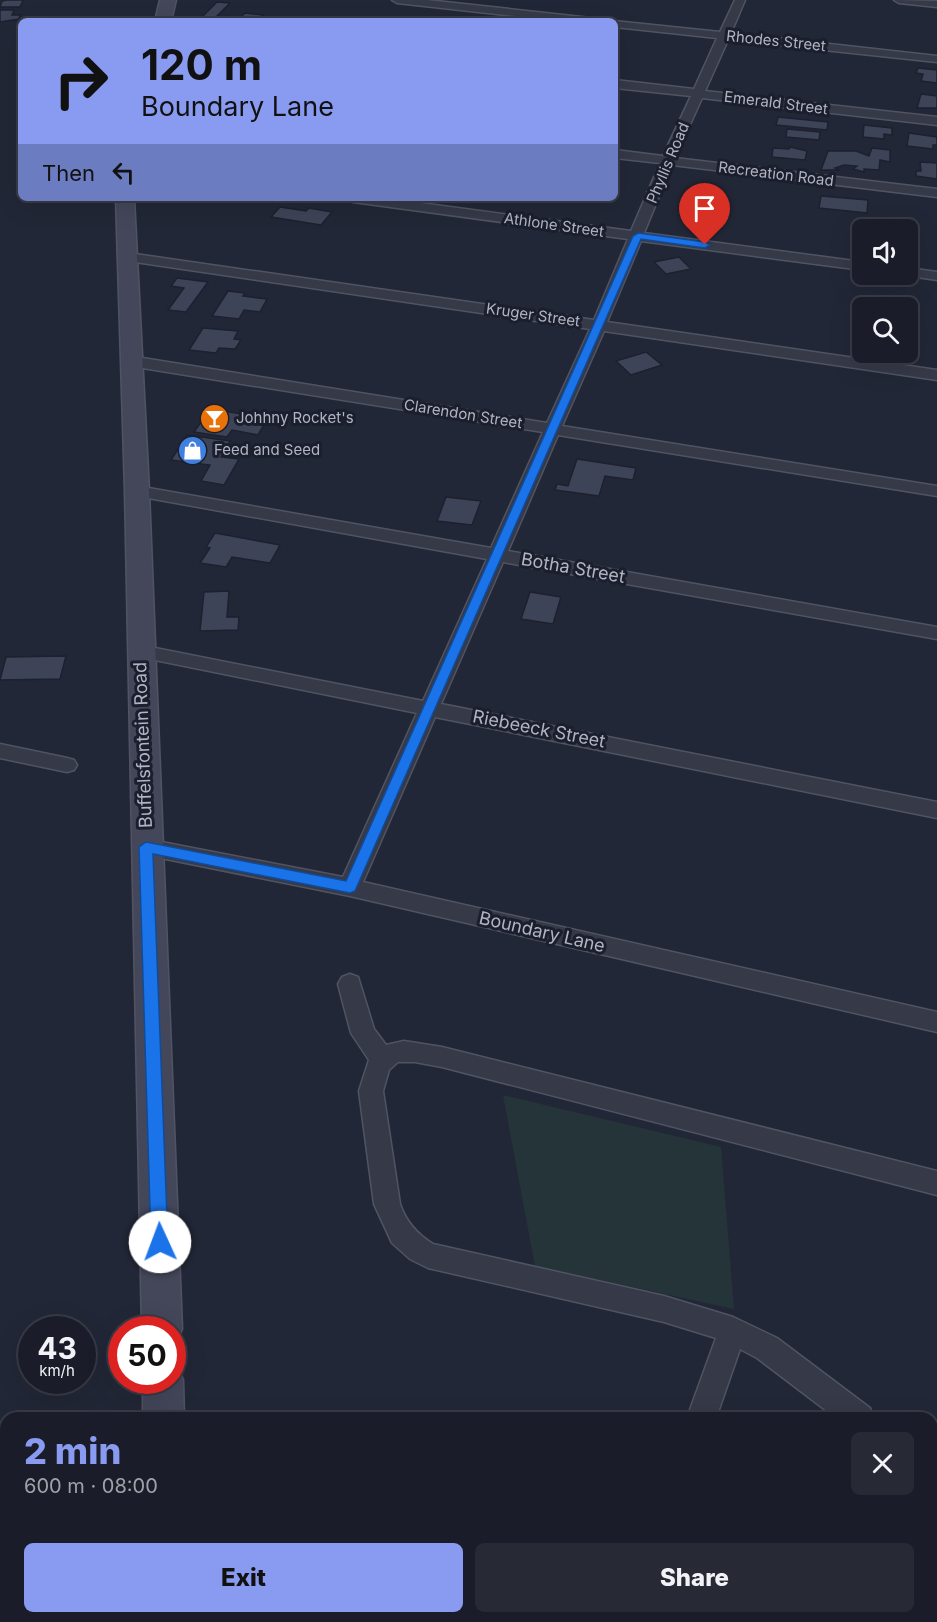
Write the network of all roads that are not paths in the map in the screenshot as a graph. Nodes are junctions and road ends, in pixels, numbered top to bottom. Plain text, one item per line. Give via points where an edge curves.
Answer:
1 (168, 0) edge
2 (397, 0) edge
3 (740, 0) edge
4 (899, 0) edge
5 (937, 4) edge
6 (164, 18) edge
7 (563, 18) edge
8 (618, 24) edge
9 (723, 35) junction
10 (937, 59) edge
11 (618, 84) edge
12 (697, 94) junction
13 (937, 122) edge
14 (618, 153) edge
15 (668, 160) junction
16 (937, 194) edge
17 (125, 201) edge
18 (376, 201) edge
19 (638, 236) junction
20 (128, 256) junction
21 (852, 265) edge
22 (918, 273) edge
23 (937, 276) edge
24 (599, 325) junction
25 (130, 360) junction
26 (937, 375) edge
27 (553, 428) junction
28 (137, 491) junction
29 (937, 491) edge
30 (498, 555) junction
31 (937, 633) edge
32 (140, 651) junction
33 (431, 707) junction
34 (0, 751) edge
35 (67, 765) dead end
36 (937, 810) edge
37 (146, 847) junction
38 (350, 887) junction
39 (350, 984) dead end
40 (937, 1022) edge
41 (382, 1058) junction
42 (937, 1182) edge
43 (162, 1316) edge
44 (733, 1330) junction
45 (163, 1394) edge
46 (164, 1412) edge
47 (703, 1412) edge
48 (852, 1412) edge

1 - 6 main road
2 - 7 street
3 - 9 street, Phyllis Road
4 - 5 street
8 - 9 street, Rhodes Street
9 - 10 street, Rhodes Street
9 - 12 street, Phyllis Road
11 - 12 street, Emerald Street
12 - 13 street, Emerald Street
12 - 15 street, Phyllis Road
14 - 15 street, Recreation Road
15 - 16 street, Recreation Road
15 - 19 street, Phyllis Road
17 - 20 main road, Buffelsfontein Road
18 - 19 street, Athlone Street
19 - 21 street, Athlone Street
19 - 24 street, Phyllis Road
20 - 24 street, Kruger Street
20 - 25 main road, Buffelsfontein Road
22 - 23 street
24 - 26 street, Kruger Street
24 - 27 street, Phyllis Road
25 - 27 street, Clarendon Street
25 - 28 main road, Buffelsfontein Road
27 - 29 street, Clarendon Street
27 - 30 street, Phyllis Road
28 - 30 street, Botha Street
28 - 32 main road, Buffelsfontein Road
30 - 31 street, Botha Street
30 - 33 street, Phyllis Road
32 - 33 street, Riebeeck Street
32 - 37 main road, Buffelsfontein Road
33 - 36 street, Riebeeck Street
33 - 38 street, Phyllis Road
34 - 35 street
37 - 38 street, Boundary Lane
37 - 43 main road, Buffelsfontein Road
38 - 40 street, Boundary Lane
39 - 41 street via 363,1033
41 - 42 street via 406,1050 442,1057
41 - 44 street via 371,1091 387,1204 397,1230 413,1247 428,1255 664,1309
44 - 47 street
44 - 48 street via 767,1348
45 - 46 main road

